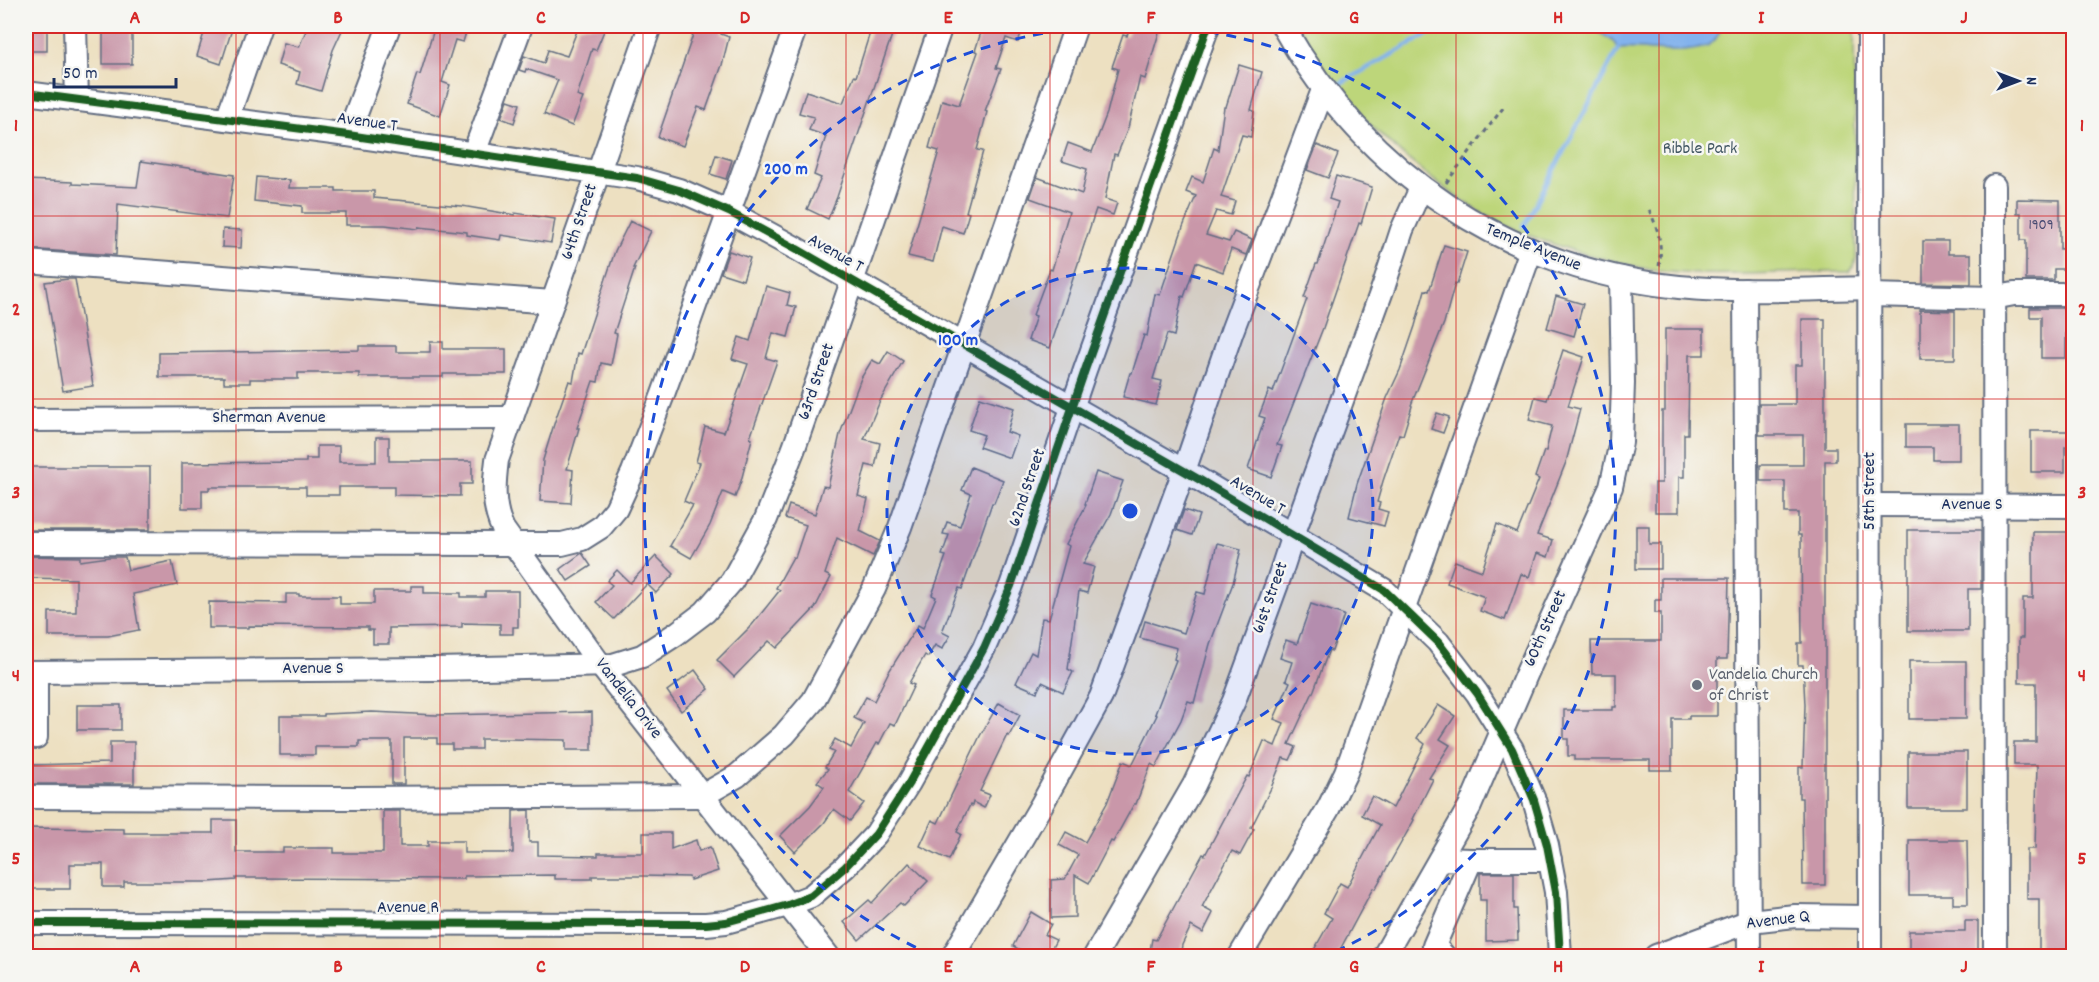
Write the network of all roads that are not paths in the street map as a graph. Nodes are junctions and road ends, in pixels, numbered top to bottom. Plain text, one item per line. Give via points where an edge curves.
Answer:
1 (75, 26) edge
2 (260, 26) edge
3 (389, 26) edge
4 (521, 26) edge
5 (650, 26) edge
6 (796, 26) edge
7 (941, 26) edge
8 (1076, 26) edge
9 (1208, 26) edge
10 (1283, 26) edge
11 (1869, 26) edge
12 (1323, 90) junction
13 (26, 93) edge
14 (77, 100) junction
15 (227, 119) junction
16 (348, 135) junction
17 (474, 153) junction
18 (598, 172) junction
19 (1994, 186) dead end
20 (1421, 188) junction
21 (729, 212) junction
22 (1531, 250) junction
23 (26, 262) edge
24 (1621, 278) junction
25 (852, 281) junction
26 (1745, 290) junction
27 (1869, 292) junction
28 (2073, 294) edge
29 (1993, 298) junction
30 (552, 302) junction
31 (962, 345) junction
32 (1072, 408) junction
33 (512, 418) junction
34 (26, 420) edge
35 (1184, 471) junction
36 (1870, 505) junction
37 (1994, 506) junction
38 (2073, 506) edge
39 (1293, 536) junction
40 (26, 543) edge
41 (514, 544) junction
42 (1403, 609) junction
43 (601, 666) junction
44 (31, 672) edge
45 (1502, 732) junction
46 (36, 737) dead end
47 (702, 796) junction
48 (26, 797) edge
49 (1440, 859) junction
50 (1471, 860) junction
51 (1550, 860) junction
52 (788, 906) junction
53 (1870, 917) junction
54 (1750, 921) junction
55 (26, 923) edge
56 (1400, 929) junction
57 (1439, 951) edge
58 (828, 957) edge
59 (953, 957) edge
60 (1095, 957) edge
61 (1240, 957) edge
62 (1384, 957) edge
63 (1560, 957) edge
64 (1656, 957) edge
65 (1749, 957) edge
66 (1870, 957) edge
67 (1995, 957) edge

1 - 14 street
2 - 15 street
3 - 16 street
4 - 17 street
5 - 18 street, 64th Street
6 - 21 street
7 - 25 street, 63rd Street
8 - 31 street
9 - 32 street, 62nd Street
10 - 12 street, Temple Avenue
11 - 27 street, 58th Street
12 - 20 street, Temple Avenue via 1384,157
12 - 35 street
13 - 14 street, Avenue T
14 - 15 street, Avenue T
15 - 16 street, Avenue T
16 - 17 street, Avenue T
17 - 18 street, Avenue T
18 - 21 street, Avenue T via 679,190
18 - 30 street, 64th Street
19 - 29 street
20 - 22 street, Temple Avenue via 1484,228
20 - 39 street, 61st Street via 1402,230
21 - 25 street, Avenue T
21 - 41 street via 658,408 615,509 601,527 582,539 562,544
22 - 24 street, Temple Avenue
22 - 42 street
23 - 30 street
24 - 26 street, Temple Avenue via 1680,287
24 - 45 street, 60th Street via 1621,442 1611,487
25 - 31 street, Avenue T
25 - 43 street, 63rd Street via 766,519 732,581 705,612 676,634 642,656
26 - 27 street, Temple Avenue
26 - 54 street
27 - 29 street, Temple Avenue
27 - 36 street, 58th Street
28 - 29 street, Temple Avenue
29 - 37 street
30 - 33 street, 64th Street
31 - 32 street, Avenue T
31 - 47 street via 874,589 813,701 784,735 737,777
32 - 35 street, Avenue T
32 - 52 street, 62nd Street via 1011,586 984,648 909,783 876,834 846,867 811,896
33 - 34 street, Sherman Avenue
33 - 41 street, Vandelia Drive via 497,460 494,490 497,516
35 - 39 street, Avenue T
35 - 59 street via 1101,697
36 - 37 street, Avenue S
36 - 53 street, 58th Street
37 - 38 street, Avenue S
37 - 67 street
39 - 42 street, Avenue T via 1384,590
39 - 60 street, 61st Street via 1217,738
40 - 41 street
41 - 43 street, Vandelia Drive
42 - 45 street, Avenue T via 1438,642
42 - 61 street via 1346,772
43 - 44 street, Avenue S
43 - 47 street, Vandelia Drive
44 - 46 street
45 - 49 street, 60th Street via 1470,806
45 - 51 street, Avenue T via 1534,800
47 - 48 street
47 - 52 street, Vandelia Drive
49 - 50 street
49 - 56 street, 60th Street
50 - 51 street
50 - 57 street
51 - 63 street, Avenue T
52 - 55 street, Avenue R via 706,924
52 - 58 street, Vandelia Drive
53 - 54 street, Avenue Q via 1795,916
53 - 66 street, 58th Street
54 - 64 street, Avenue Q
54 - 65 street
56 - 57 street
56 - 62 street, 60th Street

